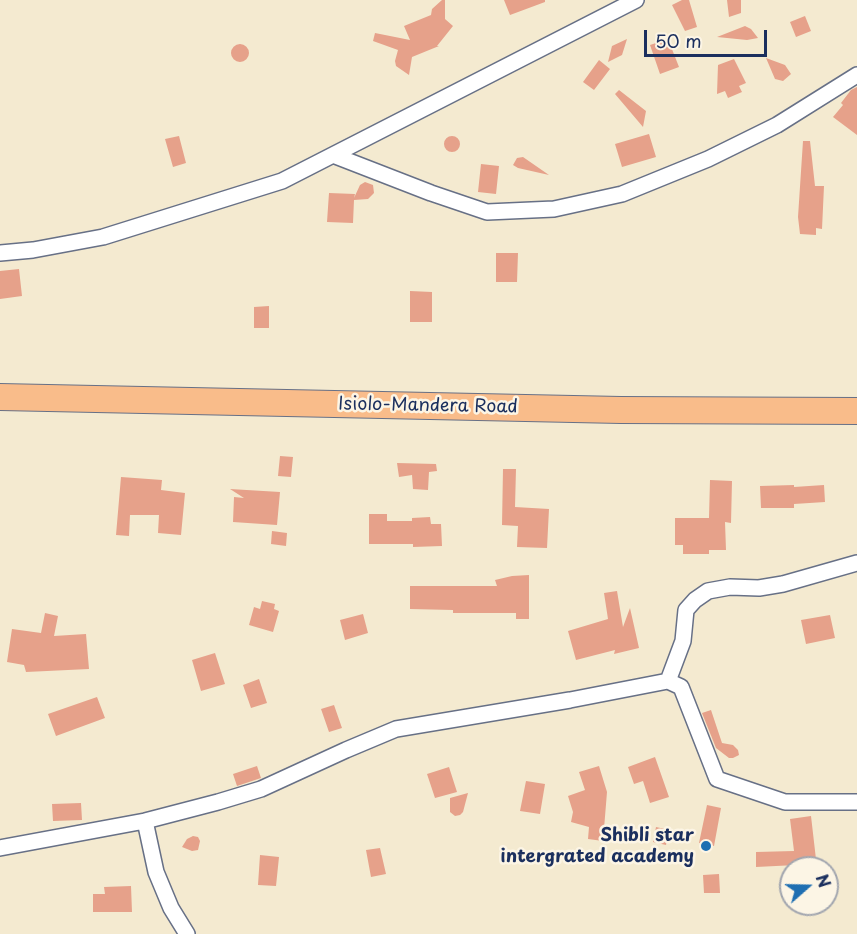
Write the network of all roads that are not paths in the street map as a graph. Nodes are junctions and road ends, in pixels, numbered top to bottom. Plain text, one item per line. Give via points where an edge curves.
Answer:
1 (636, 0) edge
2 (857, 75) edge
3 (333, 155) junction
4 (0, 253) edge
5 (0, 397) edge
6 (857, 411) edge
7 (857, 563) edge
8 (668, 681) junction
9 (857, 802) edge
10 (145, 821) junction
11 (0, 848) edge
12 (187, 934) edge

1 - 3 street
2 - 3 street via 777,125 708,159 622,194 554,209 487,212
3 - 4 street via 282,181 103,237
5 - 6 highway, Isiolo-Mandera Road via 609,410
7 - 8 street via 783,584 708,591 686,610 683,641
8 - 9 street via 681,687 717,779 785,802
8 - 10 street via 396,729 261,789
10 - 11 street
10 - 12 street via 156,872

